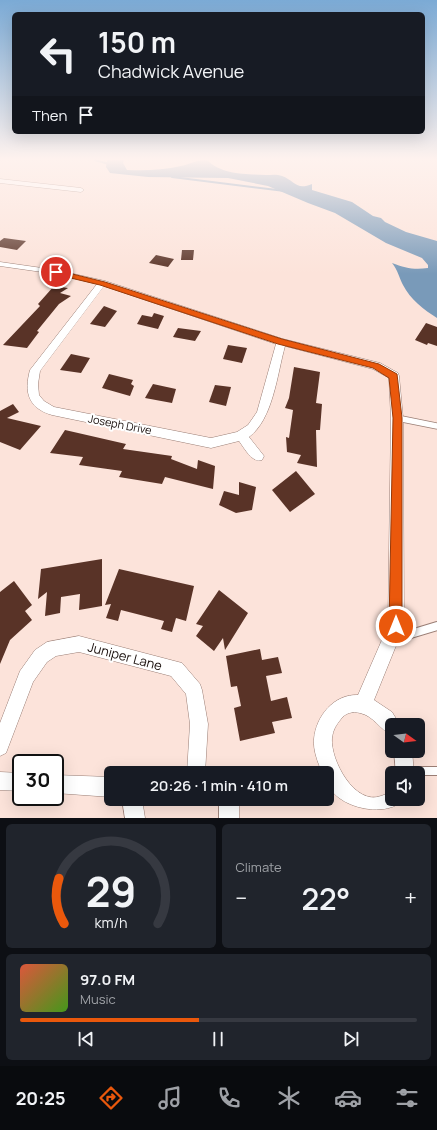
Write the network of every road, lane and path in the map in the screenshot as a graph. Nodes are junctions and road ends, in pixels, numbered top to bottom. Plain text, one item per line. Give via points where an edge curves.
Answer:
1 (0, 264) edge
2 (102, 283) junction
3 (281, 342) junction
4 (397, 418) junction
5 (437, 426) edge
6 (241, 436) junction
7 (258, 456) dead end
8 (437, 626) edge
9 (390, 641) junction
10 (363, 705) junction
11 (385, 718) edge
12 (0, 747) edge
13 (196, 766) edge
14 (326, 766) edge
15 (425, 771) edge
16 (437, 771) edge
17 (0, 782) edge
18 (12, 782) edge
19 (334, 783) edge
20 (64, 784) edge
21 (104, 787) edge
22 (385, 805) edge
23 (133, 806) edge
24 (229, 806) edge
25 (135, 818) edge
26 (229, 818) edge

1 - 2 street via 56,272
2 - 3 street
2 - 6 street, Joseph Drive via 35,370 32,380 33,393 39,405 52,411 211,443
3 - 4 street via 376,366 394,376
3 - 6 street, Joseph Drive via 262,413 252,428
4 - 5 lane
4 - 9 street via 396,626
6 - 7 street
8 - 9 lane
9 - 10 street
10 - 11 street via 379,712
10 - 14 street via 354,703 343,706 333,714 326,726 323,742
12 - 13 street, Juniper Lane via 26,677 41,656 53,648 79,644 176,669 194,690 199,724
15 - 16 lane
17 - 18 street
19 - 22 street via 355,804 370,808
20 - 21 street
23 - 25 street
24 - 26 street

